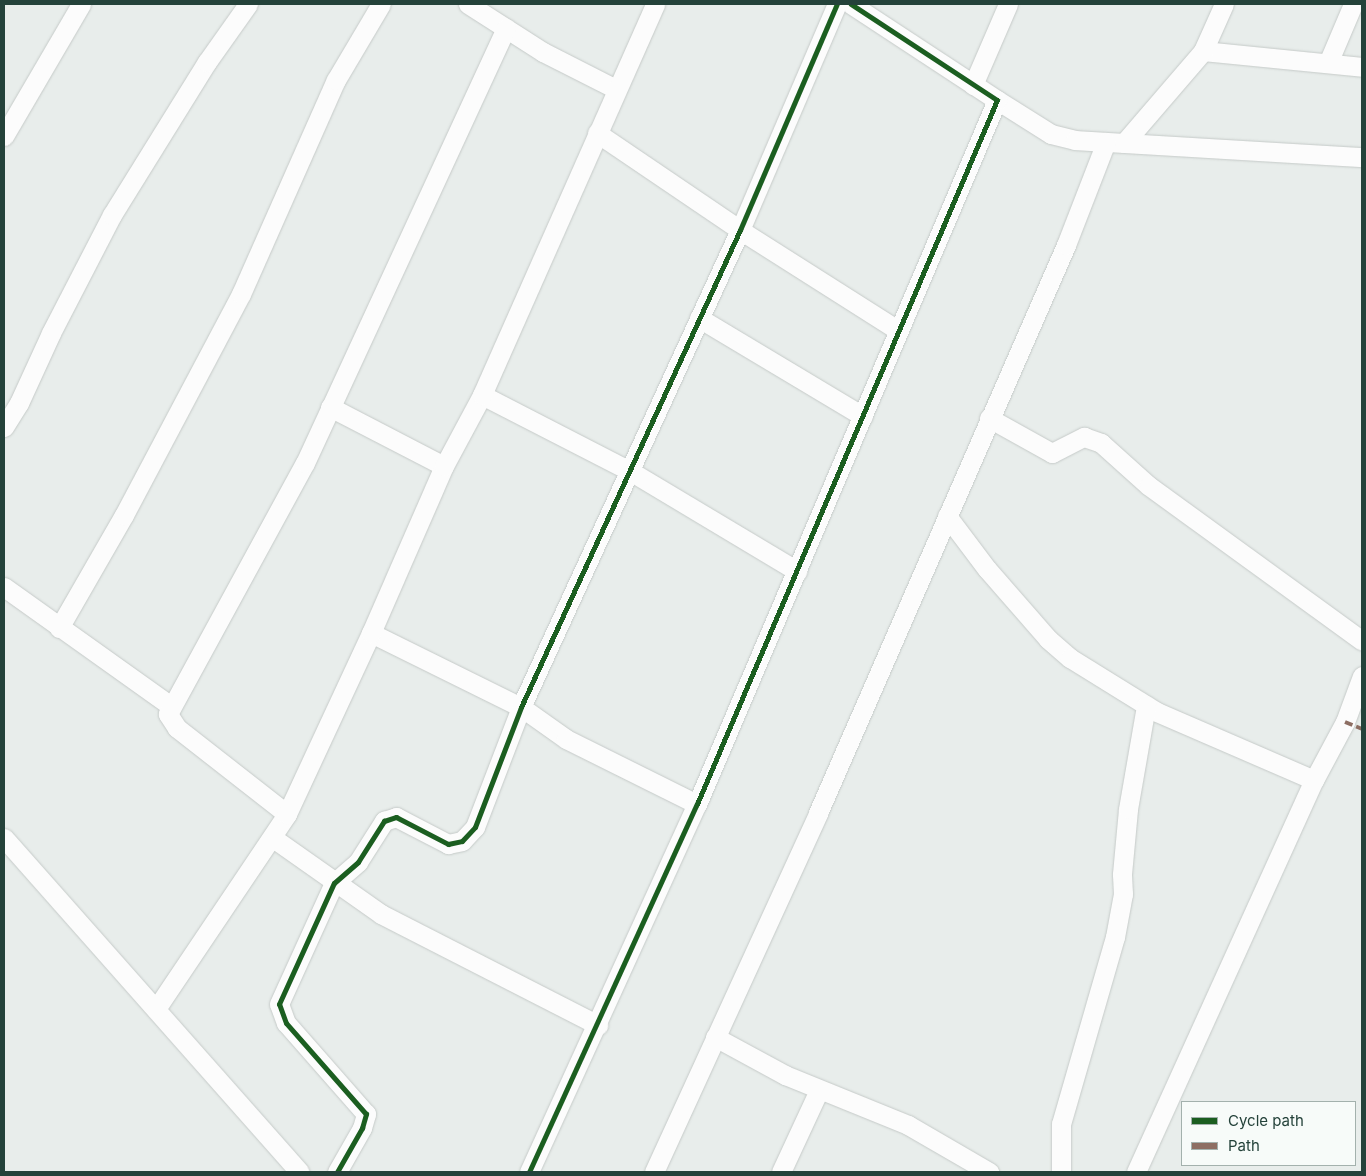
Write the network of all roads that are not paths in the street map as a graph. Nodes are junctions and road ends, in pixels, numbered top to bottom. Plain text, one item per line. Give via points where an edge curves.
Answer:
1 (81, 4) edge
2 (248, 4) edge
3 (380, 4) edge
4 (468, 4) edge
5 (656, 4) edge
6 (837, 4) edge
7 (851, 4) edge
8 (1008, 4) edge
9 (1224, 4) edge
10 (1353, 4) edge
11 (506, 28) junction
12 (1203, 51) junction
13 (1328, 63) junction
14 (1362, 66) edge
15 (973, 85) junction
16 (616, 89) junction
17 (997, 100) junction
18 (598, 133) junction
19 (4, 136) edge
20 (1115, 142) junction
21 (1362, 157) edge
22 (740, 230) junction
23 (699, 318) junction
24 (899, 331) junction
25 (482, 395) junction
26 (330, 407) junction
27 (863, 416) junction
28 (989, 418) junction
29 (4, 427) edge
30 (444, 466) junction
31 (630, 471) junction
32 (947, 516) junction
33 (797, 572) junction
34 (4, 587) edge
35 (59, 628) junction
36 (371, 633) junction
37 (1362, 641) edge
38 (1362, 676) edge
39 (171, 706) junction
40 (1146, 706) junction
41 (521, 707) junction
42 (1314, 780) junction
43 (697, 804) junction
44 (287, 814) junction
45 (4, 838) edge
46 (273, 838) junction
47 (334, 883) junction
48 (156, 1009) junction
49 (598, 1024) junction
50 (715, 1037) junction
51 (820, 1090) junction
52 (300, 1172) edge
53 (337, 1172) edge
54 (530, 1172) edge
55 (654, 1172) edge
56 (781, 1172) edge
57 (989, 1172) edge
58 (1061, 1172) edge
59 (1136, 1172) edge

1 - 19 street
2 - 29 street via 207,62 112,215
3 - 35 street via 336,80 241,294 120,523
4 - 11 street
5 - 16 street
6 - 22 street
7 - 15 street
8 - 15 street
9 - 12 street
10 - 13 street
11 - 16 street via 573,69
11 - 26 street
12 - 13 street
12 - 20 street
13 - 14 street
15 - 17 street
16 - 18 street
17 - 20 street via 1051,134
17 - 24 street
18 - 22 street
18 - 25 street
20 - 21 street
20 - 28 street
22 - 23 street
22 - 24 street
23 - 27 street
23 - 31 street
24 - 27 street
25 - 30 street
25 - 31 street
26 - 30 street
26 - 39 street via 278,514
27 - 33 street
28 - 32 street
28 - 37 street via 1052,453 1084,437 1101,443 1149,486
30 - 36 street
31 - 33 street
31 - 41 street
32 - 40 street via 987,569 1048,639 1104,682
32 - 50 street via 818,813
33 - 43 street
34 - 35 street
35 - 39 street
36 - 41 street
36 - 44 street
38 - 42 street via 1345,722
39 - 44 street via 168,714 177,728
40 - 42 street
40 - 58 street via 1128,809 1123,894 1115,937 1060,1124
41 - 43 street via 566,739
41 - 47 street via 469,836 457,844 448,844 406,822 389,817 358,862
42 - 59 street
43 - 49 street
44 - 46 street
45 - 48 street
46 - 47 street
46 - 48 street
47 - 49 street via 381,914
47 - 53 street via 279,1009 286,1023 366,1114 362,1128
48 - 52 street
49 - 54 street
50 - 51 street
50 - 55 street
51 - 56 street
51 - 57 street via 887,1115

